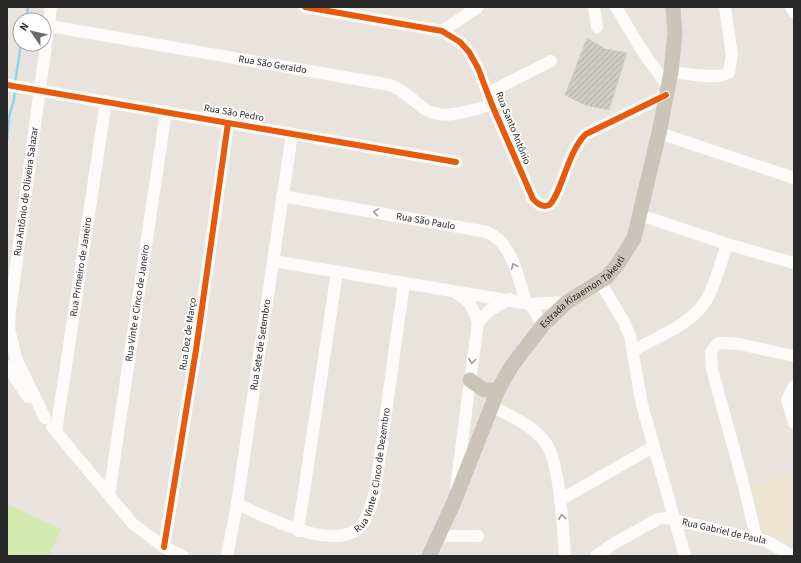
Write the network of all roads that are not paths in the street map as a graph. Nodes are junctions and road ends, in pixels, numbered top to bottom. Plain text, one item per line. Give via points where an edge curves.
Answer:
1 (304, 7) edge
2 (478, 7) edge
3 (594, 7) edge
4 (616, 7) edge
5 (673, 7) edge
6 (725, 7) edge
7 (791, 7) edge
8 (794, 12) edge
9 (52, 25) edge
10 (597, 27) dead end
11 (442, 31) junction
12 (38, 52) edge
13 (42, 52) edge
14 (551, 61) dead end
15 (671, 72) junction
16 (13, 86) edge
17 (37, 90) junction
18 (667, 91) junction
19 (488, 93) junction
20 (106, 102) junction
21 (492, 105) junction
22 (642, 105) junction
23 (166, 112) junction
24 (228, 123) junction
25 (661, 126) junction
26 (292, 134) junction
27 (456, 162) dead end
28 (794, 178) edge
29 (282, 196) junction
30 (640, 215) junction
31 (727, 244) junction
32 (273, 262) junction
33 (794, 263) edge
34 (337, 272) junction
35 (600, 282) junction
36 (7, 283) edge
37 (404, 283) junction
38 (456, 293) junction
39 (510, 299) junction
40 (567, 302) junction
41 (528, 303) junction
42 (478, 322) junction
43 (543, 325) junction
44 (12, 346) junction
45 (634, 350) junction
46 (794, 356) edge
47 (7, 366) edge
48 (26, 378) junction
49 (470, 380) junction
50 (794, 386) edge
51 (498, 390) junction
52 (492, 406) junction
53 (45, 418) junction
54 (794, 423) edge
55 (56, 432) junction
56 (653, 447) junction
57 (109, 495) junction
58 (560, 500) junction
59 (454, 502) junction
60 (237, 504) junction
61 (675, 519) junction
62 (298, 530) junction
63 (440, 536) junction
64 (478, 536) dead end
65 (756, 538) junction
66 (164, 547) junction
67 (183, 556) edge
68 (227, 556) edge
69 (429, 556) edge
70 (566, 556) edge
71 (596, 556) edge
72 (685, 556) edge
73 (793, 556) edge

1 - 11 street, Rua Santo Antônio
2 - 11 street
3 - 10 street
4 - 18 street
5 - 15 main road, Estrada Kizaemon Takeuti via 675,33
6 - 15 street via 732,55 729,72 721,76
7 - 8 street
9 - 21 street, Rua São Geraldo via 390,85 404,91 433,114 445,115
11 - 19 street, Rua Santo Antônio via 451,35 469,52
12 - 17 street, Rua Antônio de Oliveira Salazar
13 - 17 street, Rua Antônio de Oliveira Salazar
14 - 19 street
15 - 18 main road, Estrada Kizaemon Takeuti
16 - 17 street, Rua São Pedro
17 - 20 street, Rua São Pedro
17 - 36 street, Rua Antônio de Oliveira Salazar
17 - 44 street, Rua Antônio de Oliveira Salazar via 10,311
18 - 22 street, Rua Santo Antônio
18 - 25 main road, Estrada Kizaemon Takeuti
19 - 21 street, Rua Santo Antônio
20 - 23 street, Rua São Pedro
20 - 55 street, Rua Primeiro de Janeiro
21 - 22 street, Rua Santo Antônio via 533,199 544,206 550,204 555,197 579,140
22 - 25 street
23 - 24 street, Rua São Pedro
23 - 57 street, Rua Vinte e Cinco de Janeiro
24 - 26 street, Rua São Pedro
24 - 66 street, Rua Dez de Março via 196,350
25 - 28 street
25 - 30 main road, Estrada Kizaemon Takeuti
26 - 27 street, Rua São Pedro
26 - 29 street, Rua Sete de Setembro
29 - 32 street, Rua Sete de Setembro
41 -> 29 street, Rua São Paulo via 508,253 501,241 487,232
30 - 31 street
30 - 35 main road, Estrada Kizaemon Takeuti via 627,252
31 - 33 street
31 - 45 street via 713,286 697,312
32 - 34 street
32 - 60 street, Rua Sete de Setembro
34 - 37 street
34 - 62 street
35 - 40 main road, Estrada Kizaemon Takeuti
35 - 45 street via 623,320
37 - 38 street
37 - 62 street, Rua Vinte e Cinco de Dezembro via 375,492 366,519 351,533 338,536
38 - 39 street
38 - 42 street via 470,304
39 - 41 street
39 - 42 street via 490,310
40 - 41 street
40 - 43 main road, Estrada Kizaemon Takeuti
41 - 43 street, Rua São Paulo
42 -> 49 street
43 - 51 main road, Estrada Kizaemon Takeuti via 511,367
44 - 47 street
44 - 48 street, Rua Antônio de Oliveira Salazar
45 - 56 street via 637,383
46 - 65 street via 730,342 717,344 711,352 712,369
47 - 48 street
47 - 53 street, Rua Antônio de Oliveira Salazar
48 - 53 street, Rua Antônio de Oliveira Salazar via 42,407
49 - 51 main road via 484,390
49 - 59 street
50 - 54 street via 788,400
51 - 52 main road, Estrada Kizaemon Takeuti
52 - 58 street via 532,429 545,442 554,466
52 - 59 main road, Estrada Kizaemon Takeuti
53 - 55 street, Rua Antônio de Oliveira Salazar
55 - 57 street, Rua Antônio de Oliveira Salazar
56 - 58 street
56 - 61 street
57 - 66 street, Rua Antônio de Oliveira Salazar via 133,524
70 -> 58 street
59 - 63 main road, Estrada Kizaemon Takeuti
60 - 62 street, Rua Vinte e Cinco de Dezembro
60 - 68 street, Rua Sete de Setembro
61 - 65 street, Rua Gabriel de Paula
61 - 71 street, Rua Gabriel de Paula via 658,520
61 - 72 street
63 - 64 street
63 - 69 main road, Estrada Kizaemon Takeuti
65 - 73 street, Rua Gabriel de Paula
66 - 67 street, Rua Antônio de Oliveira Salazar

